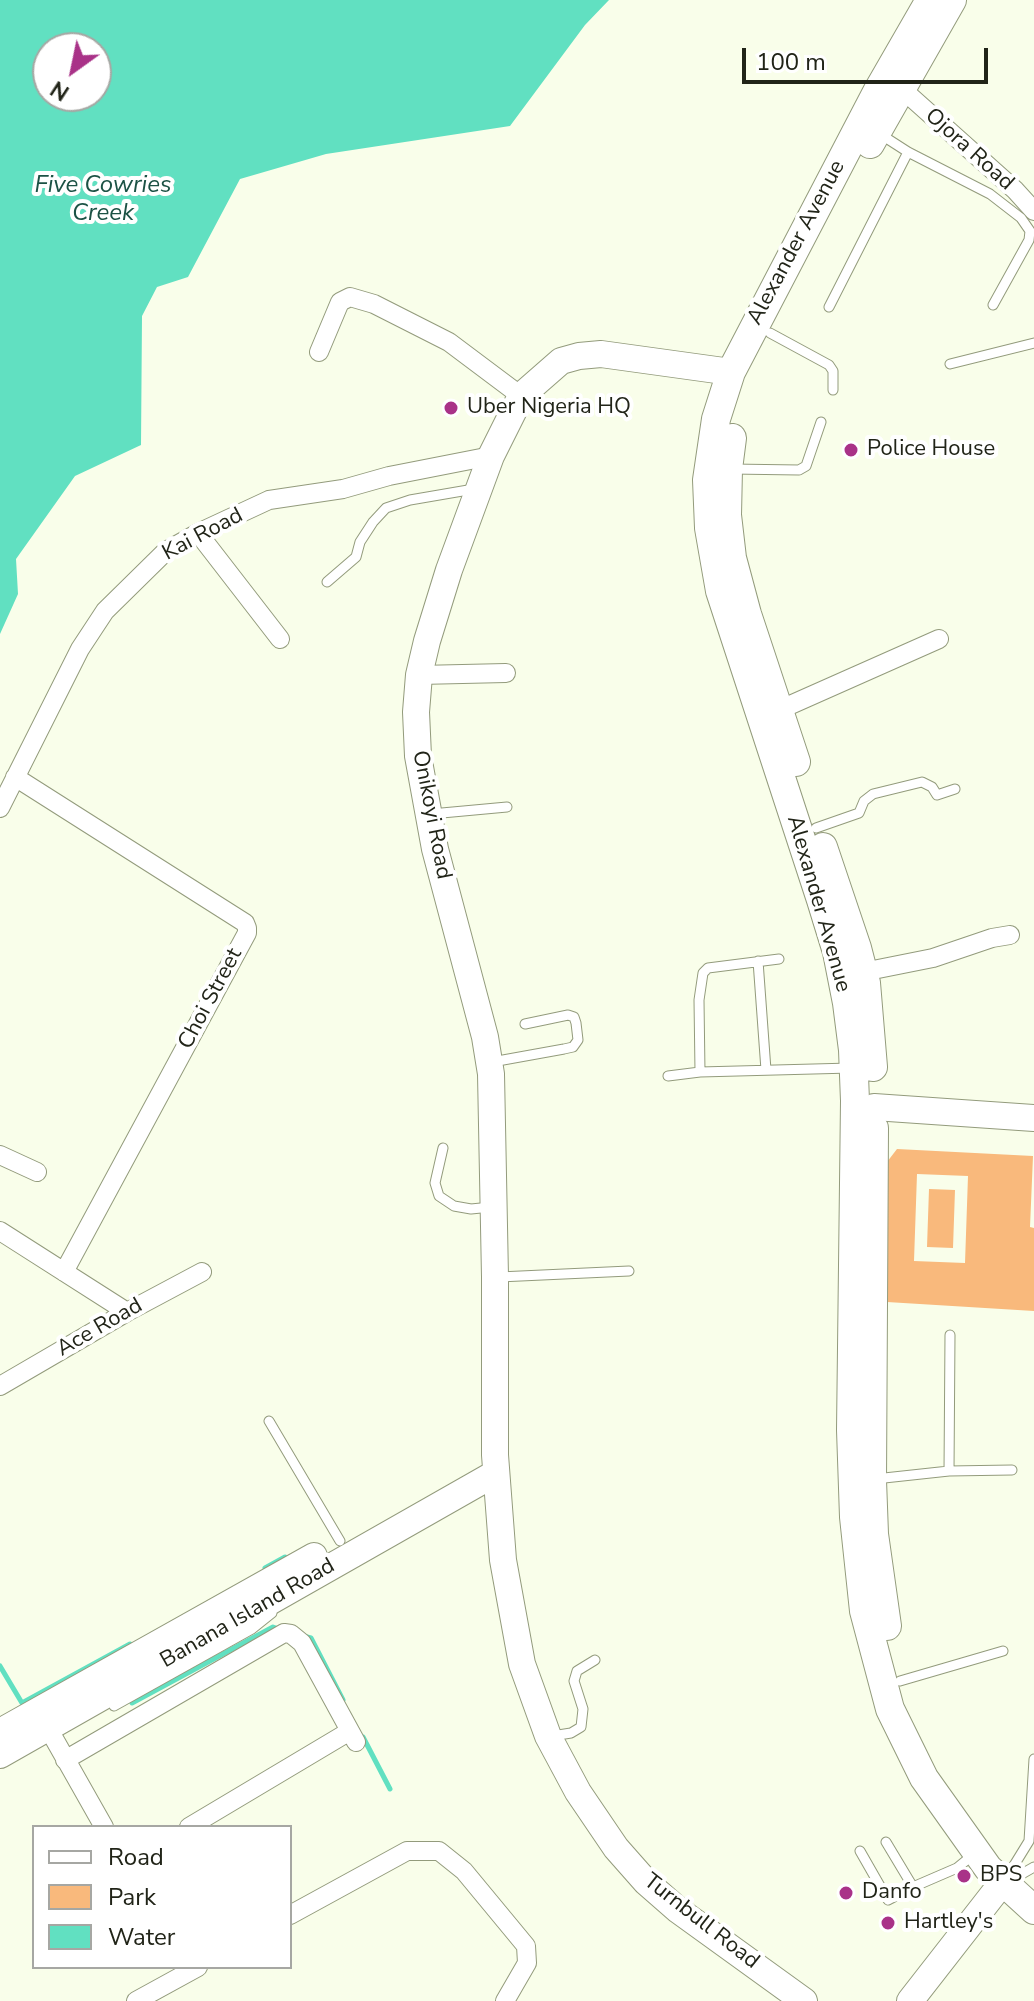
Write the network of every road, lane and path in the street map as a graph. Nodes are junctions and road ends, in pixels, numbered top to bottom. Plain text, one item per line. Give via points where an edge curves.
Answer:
1 (930, 0) edge
2 (952, 0) edge
3 (902, 89) junction
4 (876, 132) junction
5 (908, 152) junction
6 (1034, 211) edge
7 (993, 305) dead end
8 (829, 307) dead end
9 (770, 333) junction
10 (1034, 343) edge
11 (319, 352) dead end
12 (950, 364) dead end
13 (731, 372) junction
14 (833, 390) dead end
15 (521, 396) junction
16 (821, 422) dead end
17 (491, 456) junction
18 (728, 469) junction
19 (481, 487) junction
20 (198, 533) junction
21 (327, 582) dead end
22 (280, 639) dead end
23 (939, 639) dead end
24 (506, 673) dead end
25 (419, 675) junction
26 (779, 710) junction
27 (15, 777) junction
28 (955, 789) dead end
29 (507, 807) dead end
30 (0, 808) edge
31 (428, 814) junction
32 (816, 828) junction
33 (1010, 935) dead end
34 (779, 959) dead end
35 (758, 961) junction
36 (863, 972) junction
37 (525, 1024) dead end
38 (489, 1062) junction
39 (854, 1068) junction
40 (766, 1070) junction
41 (700, 1072) junction
42 (668, 1076) dead end
43 (874, 1107) junction
44 (1034, 1118) edge
45 (443, 1148) dead end
46 (0, 1155) edge
47 (37, 1172) dead end
48 (494, 1208) junction
49 (0, 1231) edge
50 (629, 1271) dead end
51 (64, 1272) junction
52 (202, 1272) dead end
53 (495, 1277) junction
54 (127, 1312) junction
55 (950, 1335) dead end
56 (0, 1386) edge
57 (269, 1421) dead end
58 (495, 1464) junction
59 (1012, 1470) dead end
60 (949, 1471) junction
61 (872, 1480) junction
62 (340, 1541) junction
63 (276, 1598) junction
64 (1003, 1651) dead end
65 (595, 1660) dead end
66 (900, 1681) junction
67 (114, 1706) dead end
68 (48, 1728) junction
69 (0, 1732) edge
70 (548, 1736) junction
71 (0, 1755) edge
72 (1034, 1759) edge
73 (65, 1760) junction
74 (103, 1825) edge
75 (193, 1825) edge
76 (886, 1842) dead end
77 (860, 1851) dead end
78 (976, 1852) junction
79 (1021, 1876) edge
80 (913, 1887) junction
81 (1034, 1910) edge
82 (292, 1914) edge
83 (194, 1969) edge
84 (136, 2001) edge
85 (505, 2001) edge
86 (802, 2001) edge
87 (910, 2001) edge

1 - 13 main road, Alexander Avenue
2 - 3 main road, Alexander Avenue
3 - 4 main road, Alexander Avenue
3 - 6 street, Ojora Road
4 - 5 lane
4 - 9 main road, Alexander Avenue
5 - 7 lane via 990,194 1030,231
5 - 8 lane
9 - 14 lane via 829,365
9 - 18 main road, Alexander Avenue via 743,391
10 - 12 lane
11 - 15 street via 340,302 350,297 449,342
13 - 15 street, Onikoyi Road via 601,354 579,356 561,361
13 - 39 main road, Alexander Avenue via 716,419 707,480 713,562 837,952
15 - 17 street, Onikoyi Road
16 - 18 lane via 806,466 799,470
17 - 19 street, Onikoyi Road
17 - 20 street, Kai Road via 269,500
18 - 26 main road, Alexander Avenue via 732,558
19 - 21 lane via 386,508 360,542 356,557
19 - 25 street, Onikoyi Road via 449,570
20 - 22 street
20 - 27 street, Kai Road via 166,551 105,611
23 - 26 street
24 - 25 street
25 - 31 street, Onikoyi Road via 418,756
26 - 32 main road, Alexander Avenue
27 - 30 street, Kai Road
27 - 51 street, Choi Street via 247,928
28 - 32 lane via 937,795 922,782 873,794 859,813
29 - 31 lane
31 - 38 street, Onikoyi Road
32 - 36 main road, Alexander Avenue
33 - 36 street
34 - 35 lane
35 - 40 lane
35 - 41 lane via 703,973
36 - 43 main road, Alexander Avenue
37 - 38 lane via 568,1015 574,1017 578,1040 573,1047
38 - 48 street, Onikoyi Road
39 - 40 lane
39 - 78 main road, Alexander Avenue via 851,1430 864,1611 890,1709 907,1746
40 - 41 lane
41 - 42 lane
43 - 44 street
43 - 61 main road, Alexander Avenue
45 - 48 lane via 435,1183 439,1196 454,1206
46 - 47 street
48 - 53 street, Onikoyi Road
49 - 51 street
50 - 53 lane
51 - 54 street
52 - 54 street, Ace Road
53 - 58 street, Onikoyi Road
54 - 56 street, Ace Road
55 - 60 lane
57 - 62 lane
58 - 62 street, Banana Island Road
58 - 63 street, Banana Island Road
58 - 70 street, Turnbull Road via 503,1560 522,1664
59 - 60 lane
60 - 61 lane
61 - 66 main road, Alexander Avenue via 883,1608
62 - 69 street, Banana Island Road
63 - 67 lane via 272,1613 252,1629
63 - 68 street, Banana Island Road
64 - 66 lane
65 - 70 lane via 577,1671 574,1681 583,1709 581,1727
66 - 79 main road, Alexander Avenue via 943,1776
68 - 71 street, Banana Island Road
68 - 73 street
70 - 86 street, Turnbull Road via 578,1792 646,1882
72 - 79 lane via 1029,1841
73 - 74 street
73 - 75 street via 284,1633 291,1634 302,1643 353,1737
76 - 80 lane
77 - 80 lane via 888,1900
78 - 79 main road, Alexander Avenue
78 - 80 lane via 957,1868
79 - 81 main road
79 - 87 street
82 - 85 street via 407,1851 439,1851 464,1871 526,1946 527,1963
83 - 84 street

